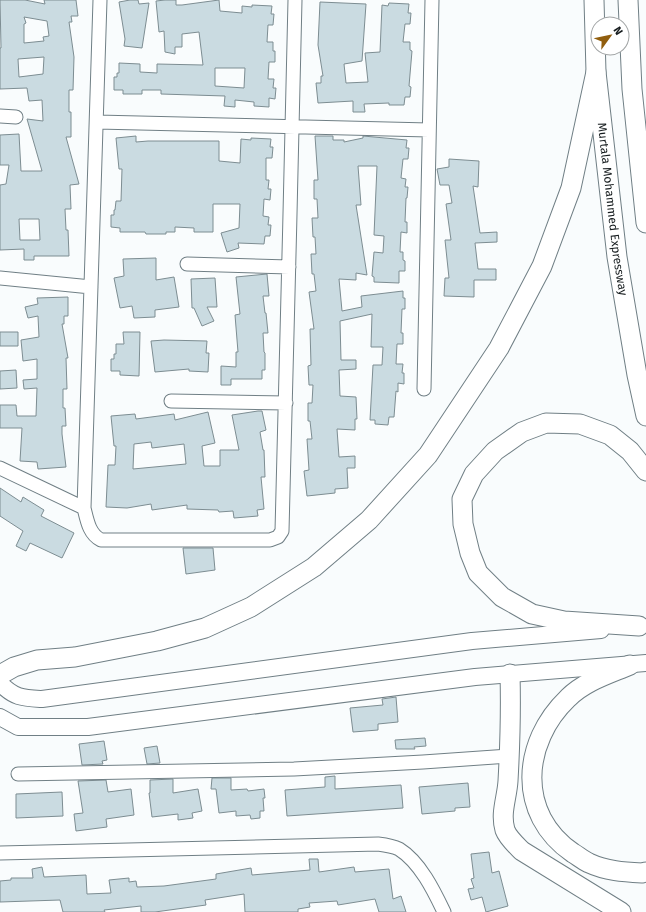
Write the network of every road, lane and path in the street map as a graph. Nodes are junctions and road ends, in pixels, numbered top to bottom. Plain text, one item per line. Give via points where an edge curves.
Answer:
1 (100, 0) edge
2 (295, 0) edge
3 (432, 0) edge
4 (594, 0) edge
5 (628, 0) edge
6 (596, 72) junction
7 (0, 116) edge
8 (16, 117) dead end
9 (97, 122) junction
10 (291, 126) junction
11 (430, 130) junction
12 (646, 224) edge
13 (187, 264) dead end
14 (289, 267) junction
15 (0, 278) edge
16 (91, 286) junction
17 (424, 389) dead end
18 (171, 401) dead end
19 (286, 403) junction
20 (646, 416) edge
21 (0, 468) edge
22 (646, 471) edge
23 (84, 508) junction
24 (642, 626) edge
25 (638, 664) edge
26 (510, 674) junction
27 (0, 675) edge
28 (0, 682) edge
29 (0, 717) edge
30 (509, 756) junction
31 (18, 774) dead end
32 (0, 853) edge
33 (646, 872) edge
34 (444, 912) edge
35 (621, 912) edge

1 - 9 street
2 - 10 street
3 - 11 street
4 - 6 highway, Murtala Mohammed Expressway
5 - 12 highway via 632,89
6 - 20 highway, Murtala Mohammed Expressway via 618,257
6 - 27 highway via 571,188 542,266 499,348 428,455 369,520 314,567 251,607 205,628 157,641 75,657 37,660 14,667
7 - 8 street
9 - 10 street
9 - 16 street
10 - 11 street
10 - 14 street
11 - 17 street
13 - 14 street
14 - 19 street
15 - 16 street
16 - 23 street
18 - 19 street
19 - 23 street via 282,531 278,537 270,540 101,540 94,536
21 - 23 street
22 - 24 highway via 630,451 610,435 580,424 546,423 522,432 495,451 474,474 462,499 463,524 478,573 502,597 532,614 564,622
24 - 28 main road via 472,641 42,699 21,698 6,690
25 - 26 main road
25 - 33 highway via 588,683 569,697 554,714 543,733 534,755 531,782 535,803 545,825 563,846 588,863 615,872
26 - 29 main road via 88,727 18,728
26 - 30 highway via 512,715
30 - 31 street via 294,769
30 - 35 highway via 503,820 505,831 512,841 522,851
32 - 34 street via 378,844 390,846 406,854 424,875

